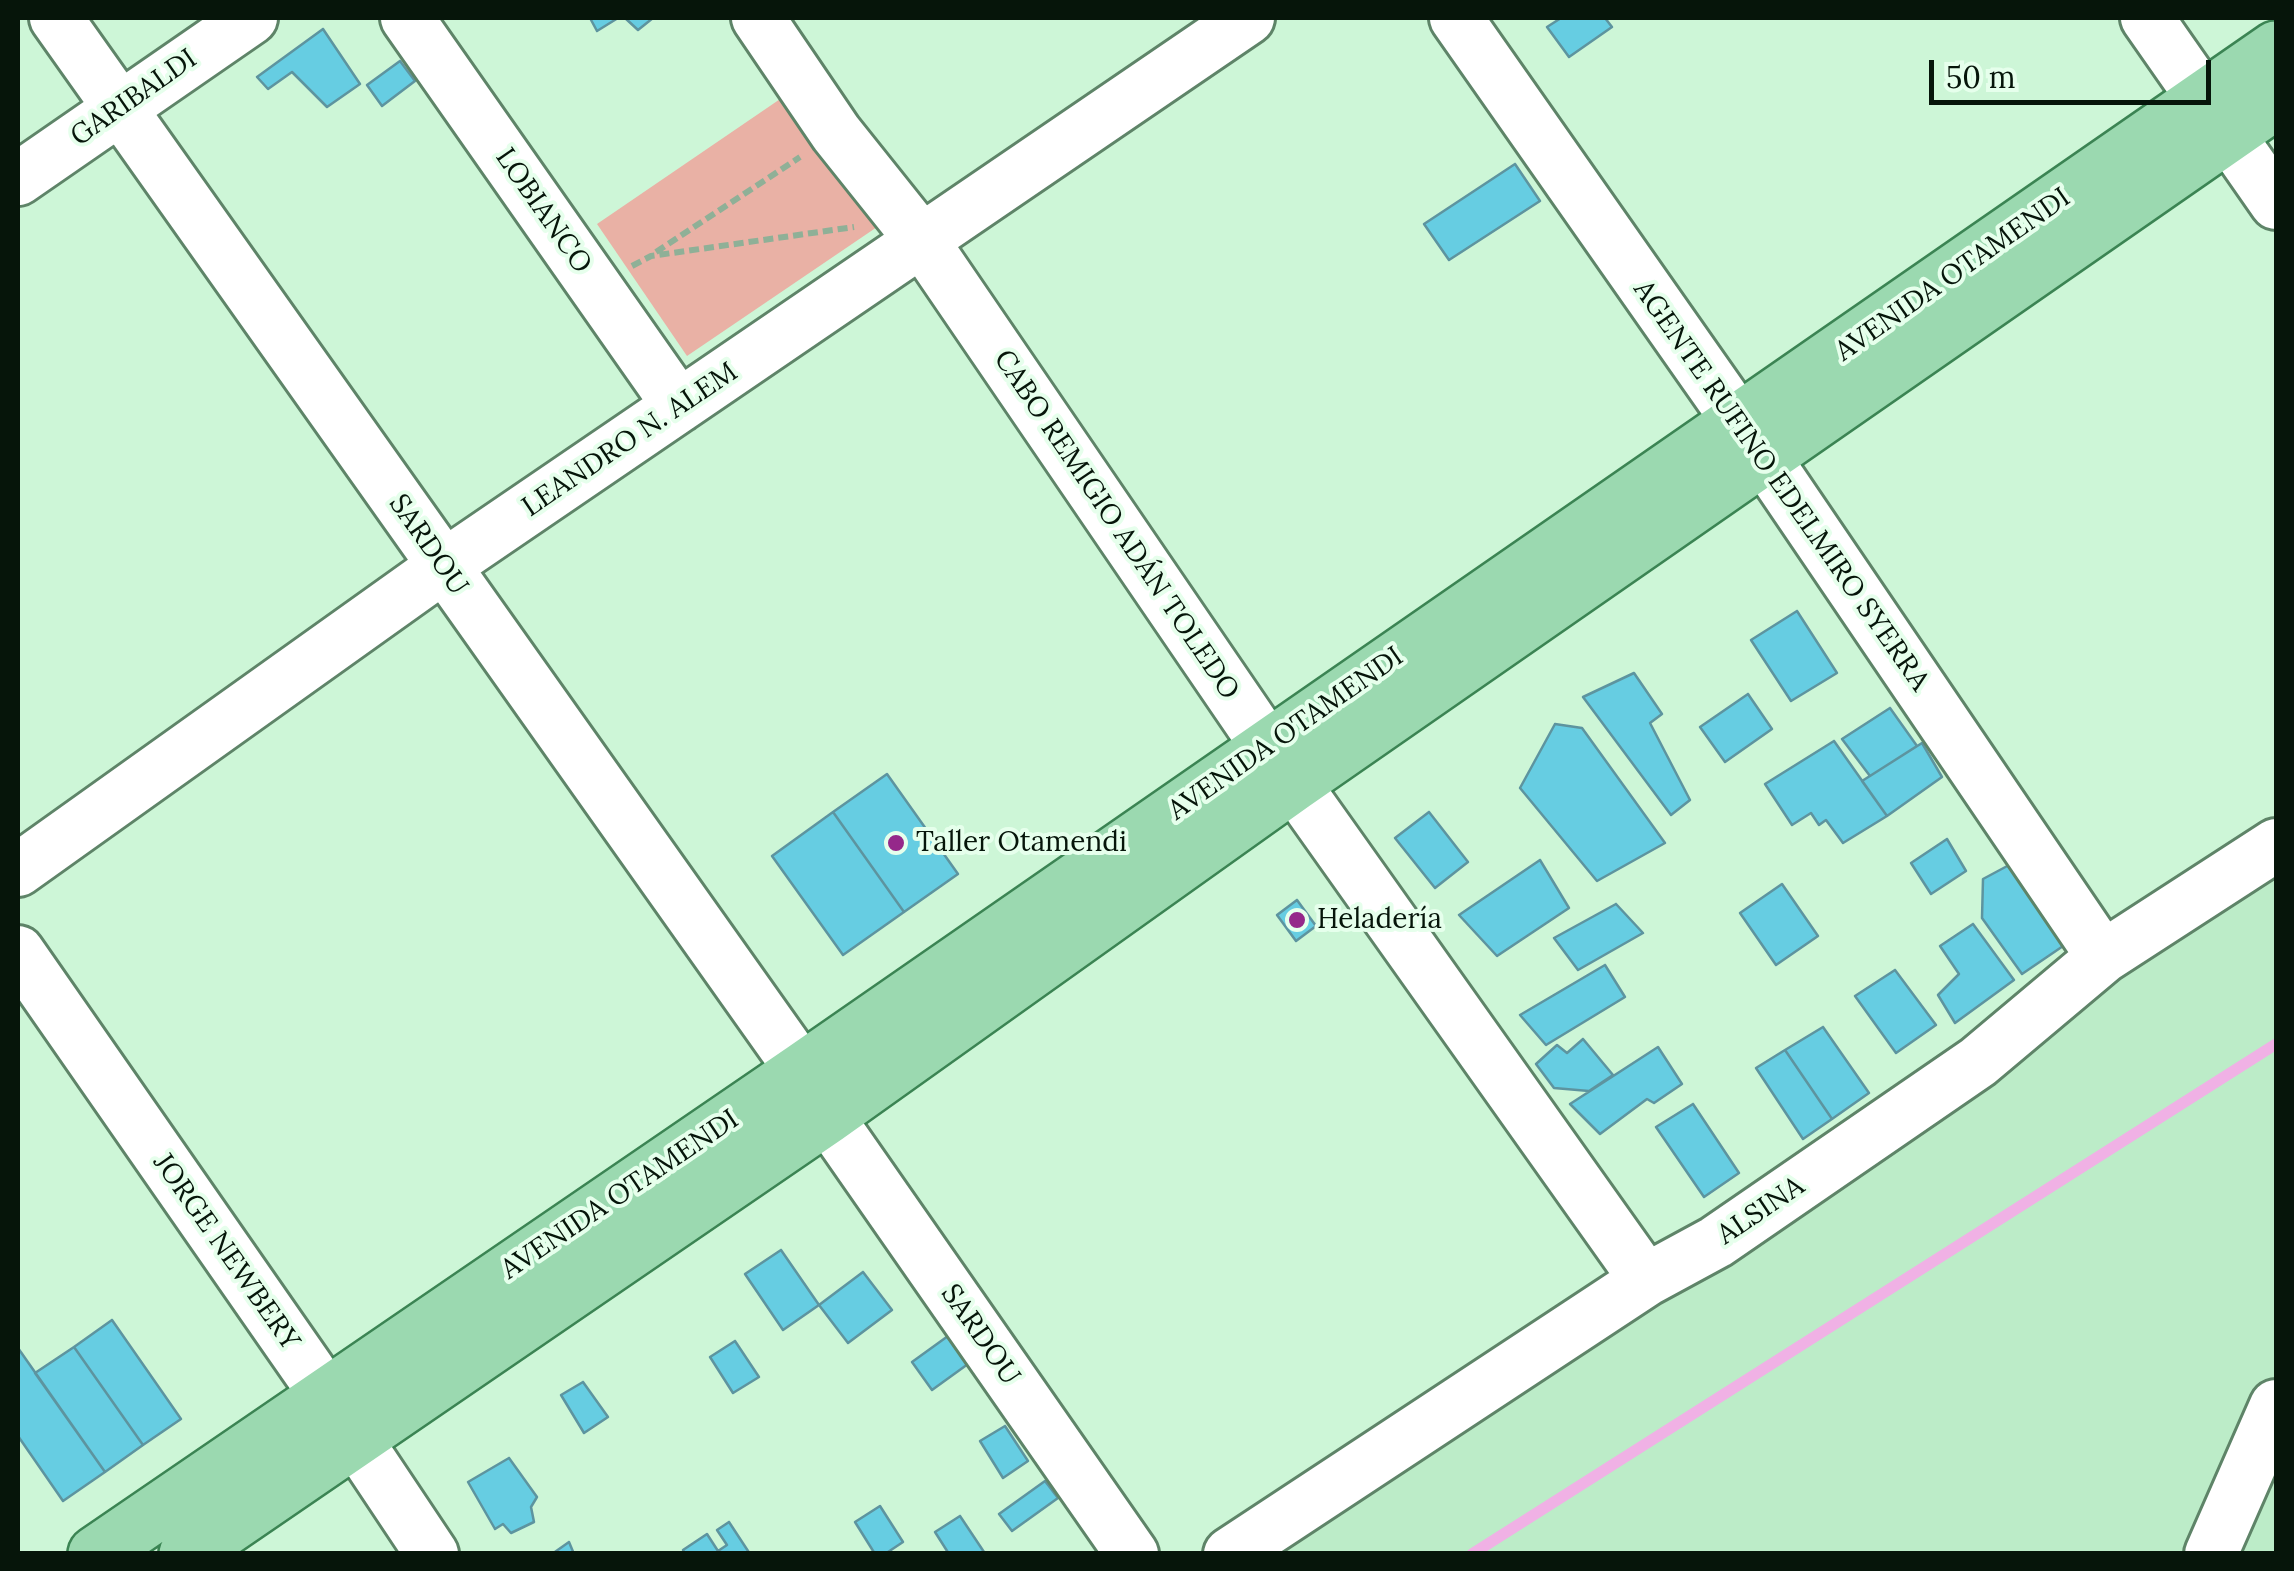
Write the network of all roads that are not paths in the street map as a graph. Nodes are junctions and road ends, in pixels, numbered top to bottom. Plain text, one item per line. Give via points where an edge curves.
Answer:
1 (56, 18) edge
2 (251, 18) edge
3 (407, 18) edge
4 (758, 18) edge
5 (1248, 18) edge
6 (1456, 18) edge
7 (2147, 18) edge
8 (2276, 49) edge
9 (2276, 100) edge
10 (118, 108) junction
11 (2217, 116) junction
12 (18, 179) edge
13 (2276, 203) edge
14 (914, 231) junction
15 (679, 406) junction
16 (1751, 440) junction
17 (444, 566) junction
18 (1281, 765) junction
19 (2276, 844) edge
20 (18, 870) edge
21 (18, 952) edge
22 (2104, 958) junction
23 (815, 1094) junction
24 (1646, 1280) junction
25 (2276, 1406) edge
26 (340, 1416) junction
27 (96, 1554) edge
28 (187, 1554) edge
29 (432, 1554) edge
30 (1132, 1554) edge
31 (1230, 1554) edge
32 (2212, 1554) edge

1 - 10 street, SARDOU
2 - 10 street, GARIBALDI
3 - 15 street, LOBIANCO
4 - 14 street, CABO REMIGIO ADÁN TOLEDO via 836,133
5 - 14 street, LEANDRO N. ALEM
6 - 16 street, AGENTE RUFINO EDELMIRO SYERRA
7 - 11 street
8 - 11 main road, AVENIDA OTAMENDI
9 - 11 main road, AVENIDA OTAMENDI
10 - 12 street, GARIBALDI
10 - 17 street, SARDOU
11 - 13 street
11 - 16 main road, AVENIDA OTAMENDI
14 - 15 street, LEANDRO N. ALEM
14 - 18 street, CABO REMIGIO ADÁN TOLEDO
15 - 17 street, LEANDRO N. ALEM
16 - 18 main road, AVENIDA OTAMENDI
16 - 22 street, AGENTE RUFINO EDELMIRO SYERRA
17 - 20 street, LEANDRO N. ALEM
17 - 23 street, SARDOU
18 - 23 main road, AVENIDA OTAMENDI
18 - 24 street, CABO REMIGIO ADÁN TOLEDO
19 - 22 street, ALSINA
21 - 26 street, JORGE NEWBERY
22 - 24 street, ALSINA via 1978,1062 1716,1242
23 - 26 main road, AVENIDA OTAMENDI
23 - 30 street, SARDOU
24 - 31 street, ALSINA
25 - 32 street
26 - 27 main road, AVENIDA OTAMENDI
26 - 28 main road, AVENIDA OTAMENDI
26 - 29 street, JORGE NEWBERY

